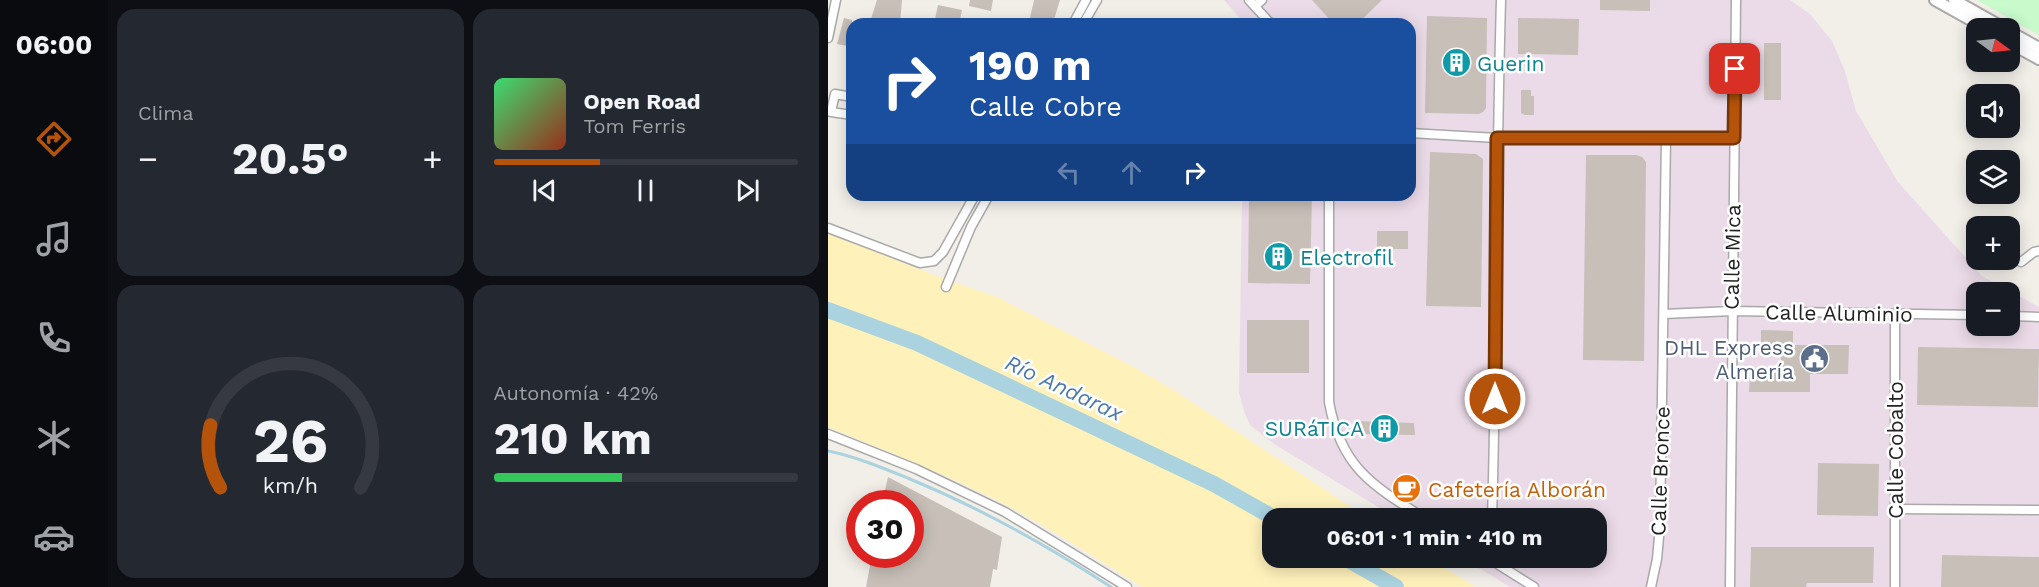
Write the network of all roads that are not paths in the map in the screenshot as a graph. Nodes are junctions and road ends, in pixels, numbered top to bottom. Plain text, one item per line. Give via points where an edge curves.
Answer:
1 (836, 0) edge
2 (1086, 0) edge
3 (1097, 0) edge
4 (1500, 0) edge
5 (1736, 0) edge
6 (1935, 0) edge
7 (1954, 0) edge
8 (1256, 2) edge
9 (1076, 18) edge
10 (1086, 18) edge
11 (1267, 18) edge
12 (1967, 18) edge
13 (1986, 18) edge
14 (828, 38) edge
15 (2020, 38) edge
16 (2039, 48) edge
17 (2020, 49) edge
18 (2039, 59) edge
19 (846, 96) edge
20 (830, 109) edge
21 (846, 113) edge
22 (1416, 133) edge
23 (1497, 138) junction
24 (1666, 138) junction
25 (1734, 138) junction
26 (972, 201) edge
27 (985, 201) edge
28 (1329, 201) edge
29 (828, 228) edge
30 (2039, 251) edge
31 (2021, 262) dead end
32 (946, 287) dead end
33 (1732, 311) junction
34 (1664, 314) junction
35 (1895, 314) junction
36 (1966, 315) edge
37 (2020, 316) edge
38 (2039, 317) edge
39 (828, 434) edge
40 (1409, 508) edge
41 (1492, 508) edge
42 (1896, 509) junction
43 (2039, 510) edge
44 (1504, 568) edge
45 (1127, 587) edge
46 (1533, 587) edge
47 (1651, 587) edge
48 (1730, 587) edge
49 (1895, 587) edge

1 - 14 street
2 - 9 street
3 - 10 street
4 - 23 street
5 - 25 street, Calle Mica
6 - 12 street
7 - 13 street
8 - 11 street
15 - 16 street
17 - 18 street
19 - 20 street via 835,94
20 - 21 street
22 - 23 street
23 - 24 street
23 - 41 street
24 - 25 street
24 - 34 street, Calle Bronce
25 - 33 street, Calle Mica
26 - 29 street via 934,261 920,263
27 - 32 street
28 - 40 street via 1329,402 1333,424 1359,469 1379,489
30 - 31 street
33 - 34 street, Calle Aluminio
33 - 35 street, Calle Aluminio
33 - 48 street, Calle Mica
34 - 47 street, Calle Bronce via 1660,526
35 - 36 street, Calle Aluminio
35 - 42 street, Calle Cobalto
37 - 38 street
39 - 45 street via 916,469 1005,512
42 - 43 street
42 - 49 street, Calle Cobalto
44 - 46 street

